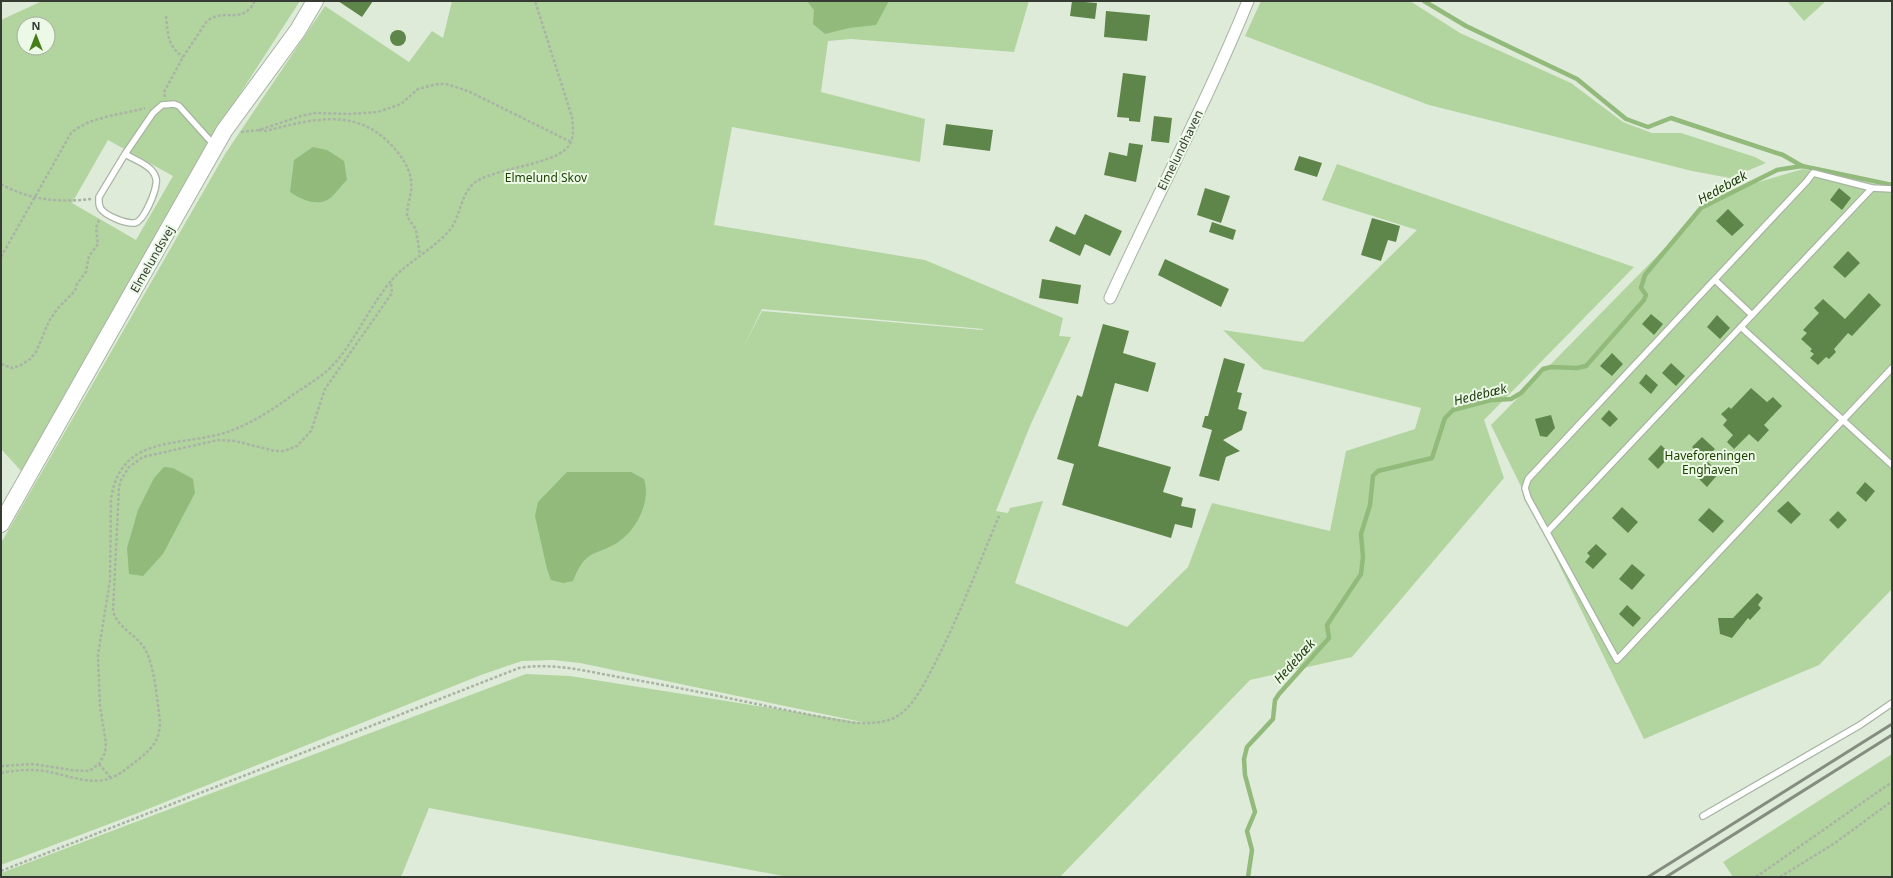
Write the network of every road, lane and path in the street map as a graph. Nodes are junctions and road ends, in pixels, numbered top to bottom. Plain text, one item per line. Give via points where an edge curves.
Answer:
1 (254, 1) edge
2 (316, 1) edge
3 (535, 1) edge
4 (1248, 1) edge
5 (166, 16) dead end
6 (183, 57) junction
7 (167, 103) junction
8 (259, 130) junction
9 (224, 131) junction
10 (570, 142) junction
11 (215, 145) junction
12 (125, 154) junction
13 (1, 184) edge
14 (1872, 188) junction
15 (1892, 189) edge
16 (99, 197) junction
17 (36, 198) junction
18 (100, 218) dead end
19 (420, 255) junction
20 (1, 257) edge
21 (391, 280) junction
22 (1714, 280) junction
23 (1110, 298) dead end
24 (1752, 315) junction
25 (1741, 326) junction
26 (1, 364) edge
27 (1892, 368) edge
28 (1843, 420) junction
29 (1892, 465) edge
30 (999, 516) dead end
31 (1, 524) edge
32 (1548, 531) junction
33 (1892, 704) edge
34 (99, 764) junction
35 (1, 766) edge
36 (1, 773) edge
37 (111, 778) junction
38 (1892, 782) edge
39 (1892, 801) edge
40 (1703, 816) dead end
41 (1, 871) edge
42 (1756, 877) edge
43 (1780, 877) edge

1 - 6 path via 250,10 245,13 213,17 207,21
2 - 9 street, Elmelundsvej via 289,43
3 - 10 path via 570,108 573,129
4 - 23 street, Elmelundhaven via 1225,59
5 - 6 path via 171,46
6 - 7 path via 164,92
7 - 11 lane via 179,106
7 - 12 lane via 153,113
7 - 17 path via 94,120 77,127 66,140
8 - 9 path
8 - 10 path via 314,113 378,112 401,104 418,88 446,84 468,91
8 - 19 path via 266,131 306,121 334,119 367,126 388,141 409,170 412,188 407,216 416,230
9 - 11 street, Elmelundsvej
10 - 19 path via 560,153 495,173 476,182 469,188 462,201 451,229
11 - 31 street, Elmelundsvej
12 - 16 lane
12 - 16 lane via 152,170 155,176 156,183 144,216 140,221 126,222 104,212 99,204
13 - 17 path
14 - 15 lane
14 - 22 lane via 1813,173
14 - 24 lane
16 - 17 path via 68,202
17 - 20 path
18 - 26 path via 96,228 98,244 89,256 83,278 73,294 52,315 36,352 30,360 21,365 12,368
19 - 21 path
21 - 34 path via 336,361 326,372 293,396 241,426 215,435 153,447 131,458 121,468 113,486 111,499 110,580 98,655 100,706 106,743 105,753
21 - 37 path via 392,293 325,389 311,431 297,446 275,451 228,440 187,446 143,457 129,467 121,480 113,610 117,621 146,650 152,670 160,729 156,744 120,774
22 - 24 lane
22 - 32 lane via 1528,479 1525,488 1528,498
24 - 25 lane
25 - 28 lane
25 - 32 lane
27 - 28 lane
28 - 29 lane
28 - 32 lane via 1617,660
30 - 41 path via 950,634 926,679 900,715 889,720 878,723 855,723 611,675 549,666 519,668
33 - 40 lane via 1860,726
34 - 35 path via 81,771 33,764
34 - 37 path
36 - 37 path via 35,770 85,780
38 - 42 path
39 - 43 path via 1835,843

